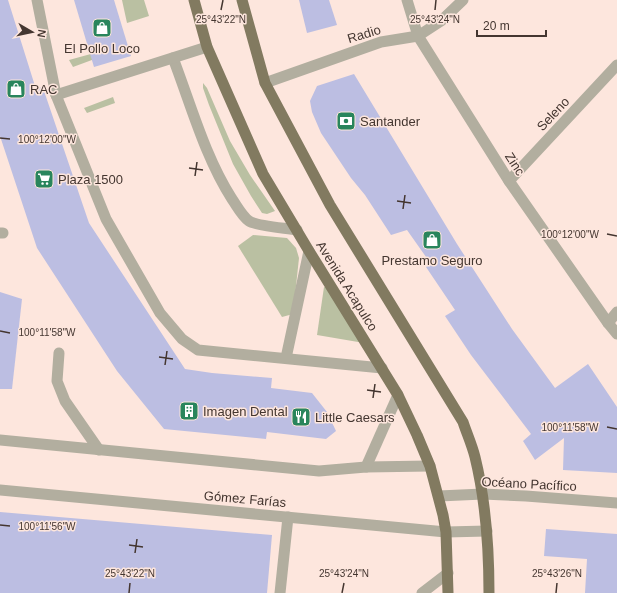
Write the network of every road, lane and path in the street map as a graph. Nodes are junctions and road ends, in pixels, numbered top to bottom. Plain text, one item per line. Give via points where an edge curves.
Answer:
1 (37, 0) edge
2 (194, 0) edge
3 (242, 0) edge
4 (407, 0) edge
5 (463, 0) edge
6 (418, 36) junction
7 (207, 48) junction
8 (174, 58) junction
9 (617, 65) edge
10 (264, 83) junction
11 (56, 95) junction
12 (509, 181) junction
13 (296, 230) junction
14 (309, 250) junction
15 (617, 312) edge
16 (608, 323) junction
17 (617, 334) edge
18 (59, 353) dead end
19 (286, 358) junction
20 (382, 368) junction
21 (398, 395) junction
22 (0, 440) edge
23 (99, 450) junction
24 (430, 466) junction
25 (366, 467) junction
26 (0, 490) edge
27 (483, 494) junction
28 (438, 496) junction
29 (617, 504) edge
30 (288, 517) junction
31 (487, 531) junction
32 (446, 532) junction
33 (448, 573) junction
34 (280, 593) edge
35 (422, 593) edge
36 (448, 593) edge
37 (489, 593) edge

1 - 11 street
2 - 7 main road, Avenida Acapulco
3 - 10 main road, Avenida Acapulco
4 - 6 street, Zinc
5 - 6 street, Radio via 441,21
6 - 10 street, Radio via 381,42
6 - 12 street, Zinc
7 - 8 street
7 - 13 main road, Avenida Acapulco via 263,174
8 - 11 street
8 - 13 street via 220,181 239,211 253,223
9 - 12 street, Seleno
10 - 27 main road, Avenida Acapulco via 330,205 463,422 475,456
11 - 19 street via 106,219 160,313 182,339 198,350
12 - 16 street, Zinc
13 - 14 main road, Avenida Acapulco
14 - 19 street
14 - 20 main road, Avenida Acapulco
15 - 16 street
16 - 17 street, Zinc
18 - 23 street via 57,380 65,401
19 - 20 street
20 - 21 main road, Avenida Acapulco
21 - 24 main road, Avenida Acapulco
21 - 25 street
22 - 23 street
23 - 25 street via 319,471
24 - 25 street
24 - 28 main road, Avenida Acapulco
26 - 30 street, Gómez Farías
27 - 28 street, Océano Pacífico
27 - 29 street, Océano Pacífico
27 - 31 main road, Avenida Acapulco
28 - 32 main road, Avenida Acapulco
30 - 32 street, Gómez Farías
30 - 34 street
31 - 32 street, Gómez Farías
31 - 37 main road, Avenida Acapulco
32 - 33 main road, Avenida Acapulco
33 - 35 street
33 - 36 main road, Avenida Acapulco

